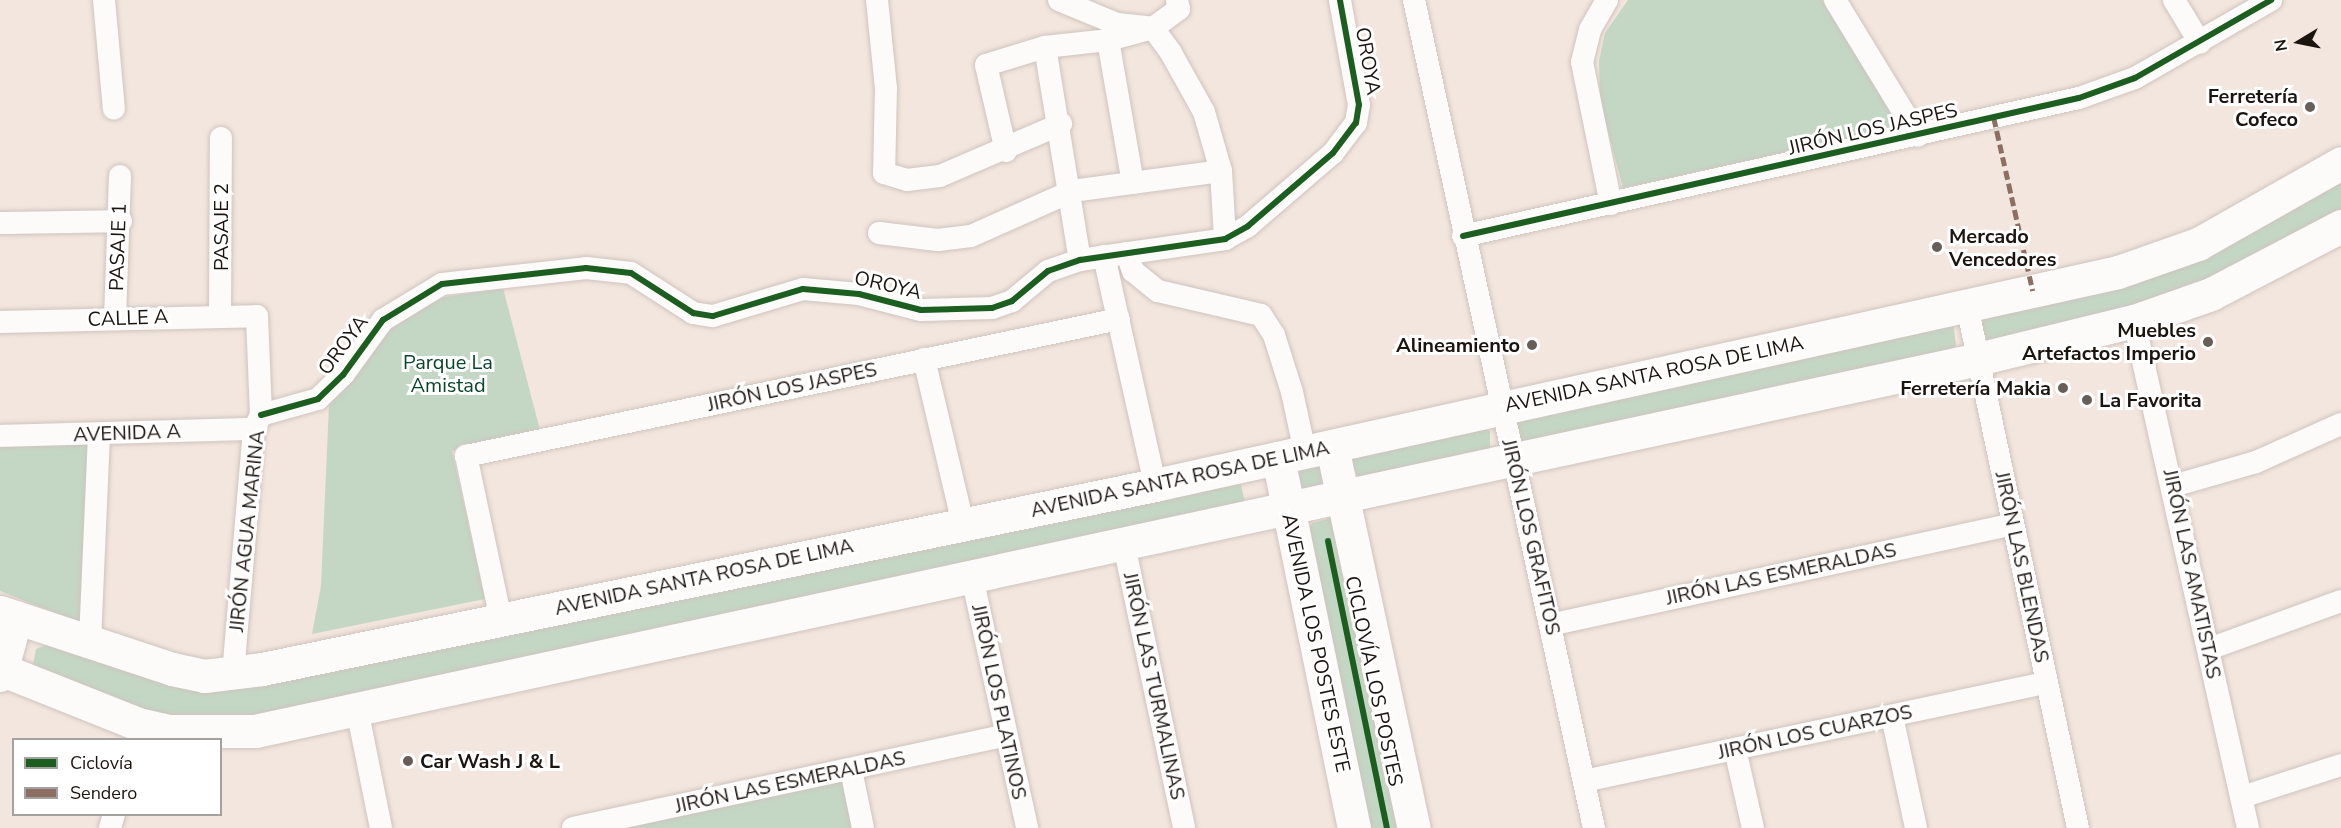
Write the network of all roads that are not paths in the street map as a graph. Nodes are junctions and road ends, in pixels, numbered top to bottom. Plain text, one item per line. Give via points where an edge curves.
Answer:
1 (104, 0) edge
2 (877, 0) edge
3 (1059, 0) edge
4 (1340, 0) edge
5 (1414, 0) edge
6 (1428, 0) edge
7 (1607, 0) edge
8 (1834, 0) edge
9 (2174, 0) edge
10 (2271, 0) edge
11 (1178, 5) edge
12 (1153, 28) junction
13 (1424, 32) junction
14 (1108, 40) junction
15 (2200, 43) junction
16 (1045, 47) junction
17 (114, 109) dead end
18 (1061, 124) junction
19 (1918, 136) junction
20 (220, 138) dead end
21 (1006, 151) junction
22 (2341, 163) edge
23 (1221, 171) junction
24 (120, 176) dead end
25 (1133, 183) junction
26 (1072, 191) junction
27 (1611, 204) junction
28 (121, 221) junction
29 (0, 223) edge
30 (2341, 226) edge
31 (879, 233) dead end
32 (1463, 236) junction
33 (1225, 239) junction
34 (1127, 253) junction
35 (1104, 256) junction
36 (1080, 260) junction
37 (1967, 306) junction
38 (220, 315) junction
39 (257, 316) joint
40 (115, 319) junction
41 (1119, 319) junction
42 (2134, 321) junction
43 (0, 322) edge
44 (924, 359) junction
45 (1978, 359) junction
46 (1502, 407) junction
47 (257, 422) junction
48 (2341, 424) edge
49 (99, 434) junction
50 (0, 436) edge
51 (1305, 452) junction
52 (1513, 460) junction
53 (1155, 485) junction
54 (2173, 486) junction
55 (1343, 500) junction
56 (1288, 512) junction
57 (963, 524) junction
58 (2012, 524) junction
59 (1124, 545) junction
60 (972, 577) junction
61 (2341, 601) edge
62 (8, 615) edge
63 (501, 620) junction
64 (1550, 625) junction
65 (90, 641) junction
66 (2209, 648) junction
67 (0, 671) edge
68 (233, 674) junction
69 (2046, 684) junction
70 (357, 708) junction
71 (1892, 716) junction
72 (136, 732) edge
73 (1006, 735) junction
74 (1735, 749) junction
75 (2341, 765) edge
76 (850, 770) junction
77 (1584, 781) junction
78 (2242, 797) junction
79 (381, 828) edge
80 (573, 828) edge
81 (863, 828) edge
82 (1027, 828) edge
83 (1184, 828) edge
84 (1354, 828) edge
85 (1414, 828) edge
86 (1594, 828) edge
87 (1753, 828) edge
88 (1916, 828) edge
89 (2078, 828) edge
90 (2248, 828) edge

1 - 17 street
2 - 21 street via 886,88 885,173 907,180 940,176
3 - 12 street via 1117,24
4 - 33 street, OROYA via 1359,105 1356,123 1333,153 1248,226
5 - 13 street, JIRÓN LOS GRAFITOS
6 - 13 street
7 - 27 street via 1590,30 1582,62
8 - 19 street
9 - 15 street
10 - 15 street, JIRÓN LOS JASPES
11 - 12 street
12 - 14 street
12 - 23 street via 1190,81
13 - 32 street, JIRÓN LOS GRAFITOS
14 - 16 street
14 - 25 street
15 - 19 street, JIRÓN LOS JASPES via 2135,78 2079,98
16 - 18 street
16 - 21 street via 986,65
18 - 21 street
18 - 26 street
19 - 27 street, JIRÓN LOS JASPES
20 - 38 street, PASAJE 2
22 - 37 main road, AVENIDA SANTA ROSA DE LIMA via 2268,207 2167,256
23 - 25 street
23 - 33 street
24 - 28 street, PASAJE 1
25 - 26 street
26 - 31 street via 970,236 938,240
26 - 36 street
27 - 32 street, JIRÓN LOS JASPES
28 - 29 street
28 - 40 street, PASAJE 1
30 - 42 main road via 2211,294
32 - 46 street, JIRÓN LOS GRAFITOS
33 - 34 street, OROYA
34 - 35 street, OROYA
34 - 51 street via 1133,270 1158,291 1261,315 1288,380
35 - 36 street, OROYA
35 - 41 street
36 - 47 street, OROYA via 1048,271 1012,301 962,310 921,310 859,294 803,289 713,316 693,313 631,273 586,268 442,284 383,320 338,382 318,399
37 - 45 street, JIRÓN LAS BLENDAS
37 - 46 main road, AVENIDA SANTA ROSA DE LIMA
38 - 39 street, CALLE A
38 - 40 street, CALLE A
39 - 47 street, JIRÓN AGUA MARINA
40 - 43 street, CALLE A
41 - 44 street, JIRÓN LOS JASPES
41 - 53 street
42 - 45 main road
42 - 54 street, JIRÓN LAS AMATISTAS
44 - 57 street
44 - 63 street, JIRÓN LOS JASPES via 466,456
45 - 52 main road
45 - 58 street, JIRÓN LAS BLENDAS
46 - 51 main road, AVENIDA SANTA ROSA DE LIMA
46 - 52 street, JIRÓN LOS GRAFITOS
47 - 49 street, AVENIDA A
47 - 68 street, JIRÓN AGUA MARINA
48 - 54 street via 2256,462
49 - 50 street, AVENIDA A
49 - 65 street
51 - 53 main road, AVENIDA SANTA ROSA DE LIMA
51 - 55 main road
51 - 56 main road, AVENIDA LOS POSTES ESTE
52 - 55 main road
52 - 64 street, JIRÓN LOS GRAFITOS
53 - 57 main road, AVENIDA SANTA ROSA DE LIMA
54 - 66 street, JIRÓN LAS AMATISTAS
55 - 56 main road
55 - 85 main road
56 - 59 main road
56 - 84 main road, AVENIDA LOS POSTES ESTE
57 - 63 main road, AVENIDA SANTA ROSA DE LIMA
58 - 64 street, JIRÓN LAS ESMERALDAS
58 - 69 street, JIRÓN LAS BLENDAS
59 - 60 main road
59 - 83 street, JIRÓN LAS TURMALINAS
60 - 70 main road
60 - 73 street, JIRÓN LOS PLATINOS
61 - 66 street
62 - 65 main road, AVENIDA SANTA ROSA DE LIMA
62 - 67 main road
63 - 68 main road, AVENIDA SANTA ROSA DE LIMA
64 - 77 street, JIRÓN LOS GRAFITOS
65 - 68 main road, AVENIDA SANTA ROSA DE LIMA via 172,669
66 - 78 street, JIRÓN LAS AMATISTAS
67 - 72 main road
69 - 71 street, JIRÓN LOS CUARZOS
69 - 89 street, JIRÓN LAS BLENDAS
70 - 72 main road via 255,730
70 - 79 street
71 - 74 street, JIRÓN LOS CUARZOS
71 - 88 street
73 - 76 street, JIRÓN LAS ESMERALDAS
73 - 82 street, JIRÓN LOS PLATINOS
74 - 77 street, JIRÓN LOS CUARZOS
74 - 87 street
75 - 78 street
76 - 80 street, JIRÓN LAS ESMERALDAS
76 - 81 street
77 - 86 street, JIRÓN LOS GRAFITOS
78 - 90 street, JIRÓN LAS AMATISTAS

